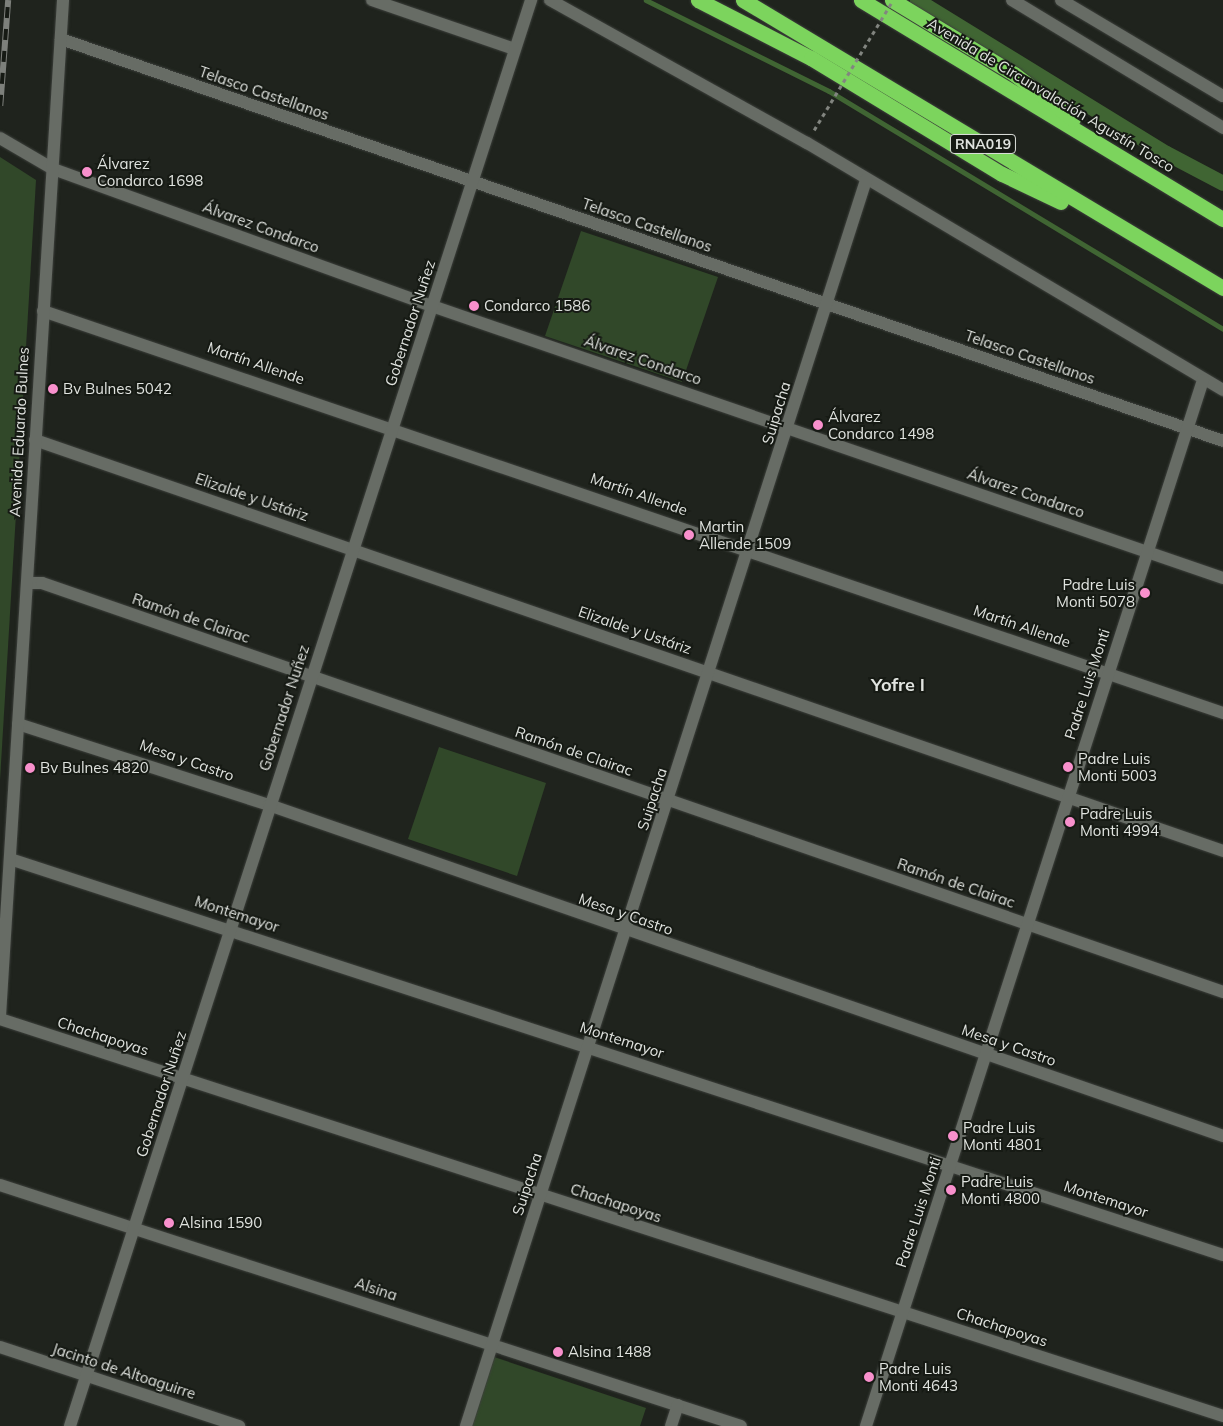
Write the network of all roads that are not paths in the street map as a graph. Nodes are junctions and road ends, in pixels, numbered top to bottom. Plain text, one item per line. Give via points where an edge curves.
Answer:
1 (64, 0) edge
2 (372, 0) edge
3 (531, 0) edge
4 (550, 0) edge
5 (698, 0) edge
6 (743, 0) edge
7 (861, 0) edge
8 (892, 0) edge
9 (1012, 0) edge
10 (1062, 0) edge
11 (61, 39) junction
12 (514, 49) junction
13 (1223, 96) edge
14 (1223, 128) edge
15 (0, 138) edge
16 (1131, 162) junction
17 (53, 169) junction
18 (866, 180) junction
19 (473, 182) junction
20 (1223, 219) edge
21 (1125, 232) junction
22 (1223, 288) edge
23 (826, 305) junction
24 (432, 306) junction
25 (43, 312) junction
26 (1203, 380) junction
27 (1223, 390) edge
28 (393, 427) junction
29 (790, 427) junction
30 (1188, 428) junction
31 (35, 440) junction
32 (1223, 441) edge
33 (749, 549) junction
34 (353, 550) junction
35 (1148, 553) junction
36 (1223, 578) edge
37 (27, 582) junction
38 (709, 672) junction
39 (1108, 673) junction
40 (312, 677) junction
41 (1223, 713) edge
42 (18, 724) junction
43 (1068, 797) junction
44 (668, 802) junction
45 (269, 805) junction
46 (1223, 851) edge
47 (10, 859) junction
48 (1027, 925) junction
49 (231, 930) junction
50 (625, 931) junction
51 (1223, 992) edge
52 (0, 1017) edge
53 (588, 1046) junction
54 (985, 1053) junction
55 (182, 1079) junction
56 (1223, 1136) edge
57 (950, 1165) junction
58 (0, 1184) edge
59 (540, 1195) junction
60 (136, 1227) junction
61 (1223, 1255) edge
62 (902, 1312) junction
63 (492, 1345) junction
64 (0, 1347) edge
65 (86, 1376) junction
66 (678, 1405) junction
67 (1223, 1416) edge
68 (70, 1426) edge
69 (239, 1426) edge
70 (466, 1426) edge
71 (671, 1426) edge
72 (741, 1426) edge
73 (866, 1426) edge

1 - 11 street, Avenida Eduardo Bulnes
2 - 12 street
3 - 12 street, Gobernador Nuñez
4 - 18 street
5 - 21 highway via 819,62 1002,174
6 - 21 highway, RNA019 via 876,77
7 - 16 highway, Avenida de Circunvalación Agustín Tosco
8 - 16 highway via 1014,74
9 - 14 street
10 - 13 street
11 - 17 street, Avenida Eduardo Bulnes
11 - 19 street, Telasco Castellanos
12 - 19 street, Gobernador Nuñez
15 - 17 street, Álvarez Condarco
16 - 20 highway, Avenida de Circunvalación Agustín Tosco
17 - 24 street, Álvarez Condarco
17 - 25 street, Avenida Eduardo Bulnes
18 - 23 street, Suipacha
18 - 26 street
19 - 23 street, Telasco Castellanos
19 - 24 street, Gobernador Nuñez
21 - 22 highway, RNA019
23 - 29 street, Suipacha
23 - 30 street, Telasco Castellanos
24 - 28 street, Gobernador Nuñez
24 - 29 street, Álvarez Condarco
25 - 28 street, Martín Allende
25 - 31 street, Avenida Eduardo Bulnes
26 - 27 street
26 - 30 street, Padre Luis Monti
28 - 33 street, Martín Allende
28 - 34 street, Gobernador Nuñez
29 - 33 street, Suipacha
29 - 35 street, Álvarez Condarco
30 - 32 street, Telasco Castellanos
30 - 35 street, Padre Luis Monti
31 - 34 street, Elizalde y Ustáriz
31 - 37 street, Avenida Eduardo Bulnes
33 - 38 street, Suipacha
33 - 39 street, Martín Allende
34 - 38 street, Elizalde y Ustáriz
34 - 40 street, Gobernador Nuñez
35 - 36 street, Álvarez Condarco
35 - 39 street, Padre Luis Monti
37 - 40 street, Ramón de Clairac via 42,583
37 - 42 street, Avenida Eduardo Bulnes
38 - 43 street, Elizalde y Ustáriz
38 - 44 street, Suipacha
39 - 41 street, Martín Allende
39 - 43 street, Padre Luis Monti
40 - 44 street, Ramón de Clairac
40 - 45 street, Gobernador Nuñez
42 - 45 street, Mesa y Castro
42 - 47 street, Avenida Eduardo Bulnes
43 - 46 street, Elizalde y Ustáriz
43 - 48 street, Padre Luis Monti
44 - 48 street, Ramón de Clairac
44 - 50 street, Suipacha
45 - 49 street, Gobernador Nuñez
45 - 50 street, Mesa y Castro
47 - 49 street, Montemayor
47 - 52 street, Avenida Eduardo Bulnes
48 - 51 street, Ramón de Clairac
48 - 54 street, Padre Luis Monti
49 - 53 street, Montemayor
49 - 55 street, Gobernador Nuñez
50 - 53 street, Suipacha
50 - 54 street, Mesa y Castro
52 - 55 street, Chachapoyas
53 - 57 street, Montemayor
53 - 59 street, Suipacha
54 - 56 street, Mesa y Castro
54 - 57 street, Padre Luis Monti
55 - 59 street, Chachapoyas
55 - 60 street, Gobernador Nuñez
57 - 61 street, Montemayor
57 - 62 street, Padre Luis Monti
58 - 60 street, Alsina
59 - 62 street, Chachapoyas
59 - 63 street, Suipacha
60 - 63 street, Alsina
60 - 65 street, Gobernador Nuñez
62 - 67 street, Chachapoyas
62 - 73 street, Padre Luis Monti
63 - 66 street, Alsina
63 - 70 street, Suipacha
64 - 65 street, Jacinto de Altoaguirre
65 - 68 street, Gobernador Nuñez
65 - 69 street, Jacinto de Altoaguirre
66 - 71 street
66 - 72 street, Alsina

